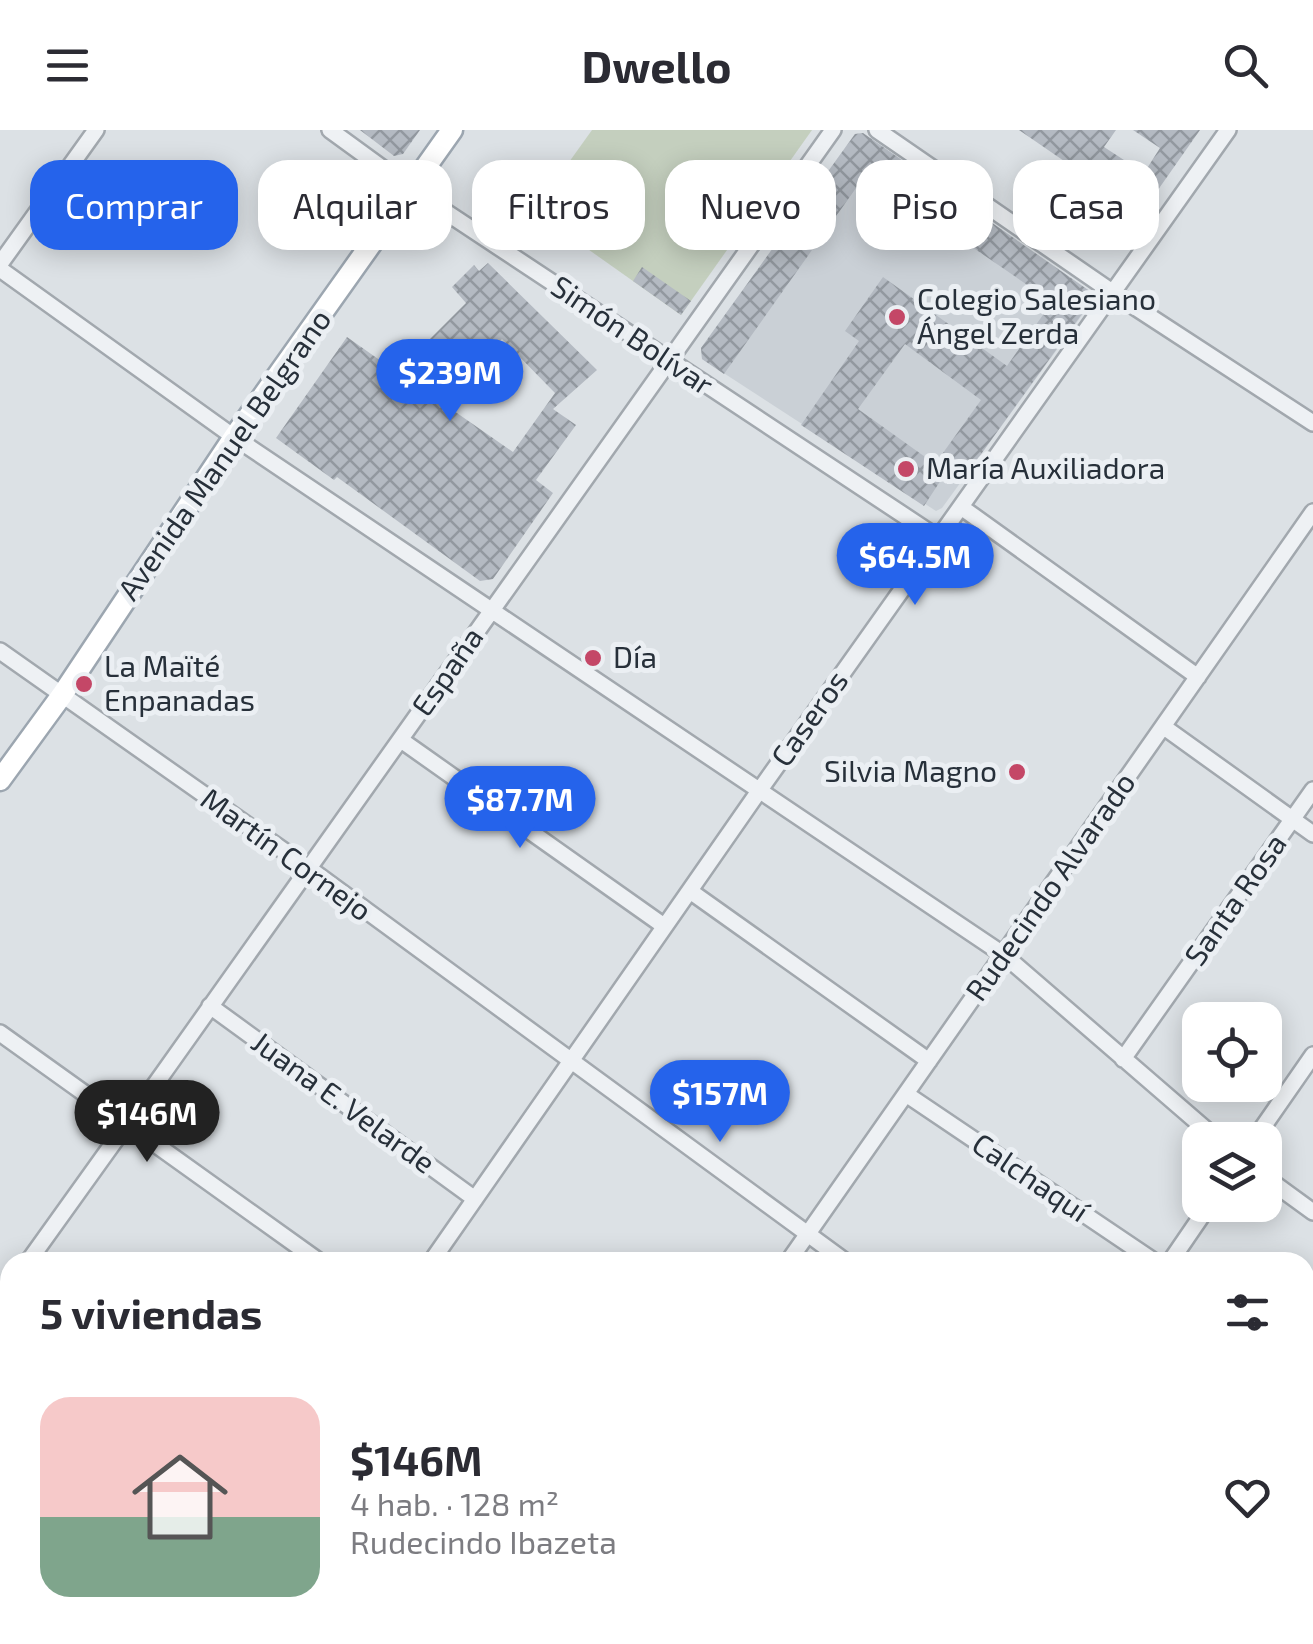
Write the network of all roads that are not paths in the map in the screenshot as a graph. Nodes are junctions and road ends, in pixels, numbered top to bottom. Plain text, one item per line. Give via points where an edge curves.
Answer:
1 (96, 130) edge
2 (330, 130) edge
3 (452, 130) edge
4 (833, 130) edge
5 (877, 130) edge
6 (1228, 130) edge
7 (371, 160) edge
8 (431, 160) edge
9 (452, 216) edge
10 (368, 250) edge
11 (0, 266) edge
12 (1112, 292) junction
13 (670, 361) junction
14 (1313, 423) edge
15 (234, 438) junction
16 (961, 507) junction
17 (1313, 512) edge
18 (938, 538) junction
19 (491, 610) junction
20 (0, 651) edge
21 (1198, 677) junction
22 (62, 695) junction
23 (1164, 727) junction
24 (401, 740) junction
25 (0, 780) edge
26 (1313, 790) edge
27 (759, 791) junction
28 (1292, 820) junction
29 (1313, 834) edge
30 (311, 870) junction
31 (690, 890) junction
32 (664, 926) junction
33 (1004, 955) junction
34 (210, 1006) junction
35 (0, 1033) edge
36 (1313, 1055) edge
37 (1123, 1058) junction
38 (929, 1061) junction
39 (570, 1063) junction
40 (906, 1094) junction
41 (1197, 1122) edge
42 (1266, 1122) edge
43 (128, 1124) junction
44 (1282, 1189) edge
45 (476, 1199) junction
46 (1313, 1212) edge
47 (1197, 1222) edge
48 (807, 1236) junction
49 (35, 1252) edge
50 (306, 1252) edge
51 (438, 1252) edge
52 (795, 1252) edge
53 (831, 1252) edge
54 (1140, 1252) edge
55 (1177, 1252) edge

1 - 11 street
2 - 7 street, Simón Bolívar
3 - 8 main road, Avenida Manuel Belgrano
4 - 13 street, España
5 - 12 street
6 - 12 street, Caseros
9 - 13 street, Simón Bolívar
10 - 15 main road, Avenida Manuel Belgrano
11 - 15 street
12 - 14 street
12 - 16 street, Caseros
13 - 18 street, Simón Bolívar
13 - 19 street, España
15 - 19 street
15 - 22 main road, Avenida Manuel Belgrano
16 - 18 street, Caseros
16 - 21 street
17 - 21 street, Rudecindo Alvarado
18 - 27 street, Caseros
19 - 24 street, España
19 - 27 street
20 - 22 street, Martín Cornejo
21 - 23 street, Rudecindo Alvarado
22 - 25 main road, Avenida Manuel Belgrano
22 - 30 street, Martín Cornejo
23 - 28 street
23 - 33 street, Rudecindo Alvarado
24 - 30 street, España
24 - 32 street
26 - 28 street, Santa Rosa
27 - 31 street, Caseros
27 - 33 street
28 - 29 street
28 - 37 street, Santa Rosa
30 - 34 street, España
30 - 39 street, Martín Cornejo
31 - 32 street, Caseros
31 - 38 street
32 - 39 street, Caseros
33 - 37 street
33 - 38 street, Rudecindo Alvarado
34 - 43 street, España
34 - 45 street, Juana E. Velarde
35 - 43 street
36 - 42 street
37 - 41 street
38 - 40 street, Rudecindo Alvarado
39 - 45 street, Caseros
39 - 48 street, Martín Cornejo
40 - 48 street, Rudecindo Alvarado
40 - 54 street, Calchaquí
43 - 49 street, España
43 - 50 street
44 - 46 street
45 - 51 street, Caseros
47 - 55 street
48 - 52 street, Rudecindo Alvarado
48 - 53 street, Martín Cornejo

